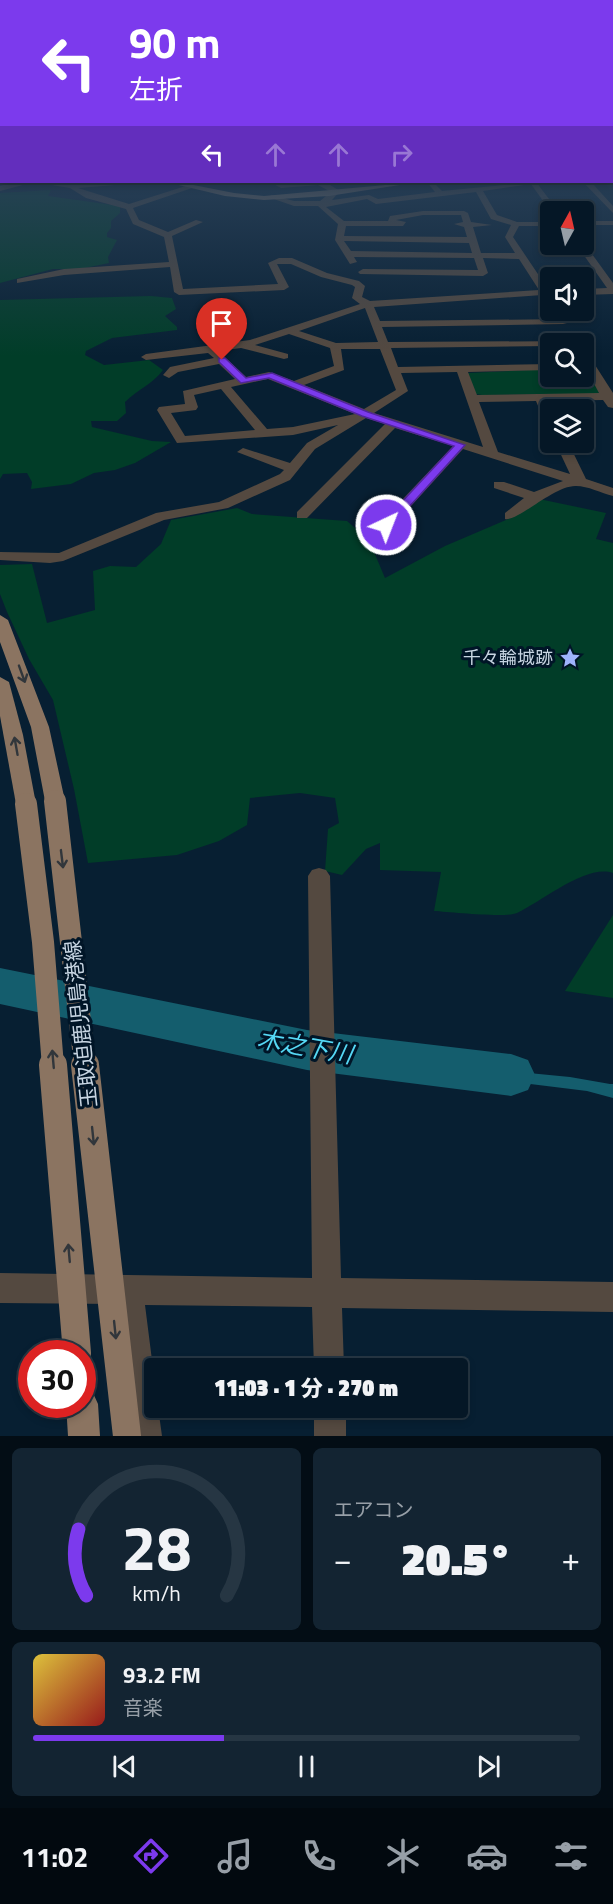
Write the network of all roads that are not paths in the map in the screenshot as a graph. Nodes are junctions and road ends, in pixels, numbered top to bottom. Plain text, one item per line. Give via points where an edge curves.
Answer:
1 (136, 222) edge
2 (199, 222) dead end
3 (467, 222) edge
4 (510, 222) edge
5 (342, 223) joint
6 (594, 223) edge
7 (613, 223) edge
8 (391, 224) joint
9 (413, 224) dead end
10 (446, 224) dead end
11 (516, 224) junction
12 (540, 224) edge
13 (490, 228) dead end
14 (470, 232) junction
15 (167, 235) junction
16 (340, 238) junction
17 (346, 254) junction
18 (588, 255) edge
19 (477, 256) junction
20 (523, 256) junction
21 (174, 264) junction
22 (363, 272) junction
23 (461, 273) junction
24 (20, 280) dead end
25 (540, 282) edge
26 (356, 283) junction
27 (463, 286) dead end
28 (238, 289) junction
29 (613, 290) edge
30 (594, 291) edge
31 (540, 296) edge
32 (243, 304) dead end
33 (368, 304) junction
34 (563, 321) joint
35 (376, 324) junction
36 (289, 330) junction
37 (570, 333) edge
38 (540, 343) edge
39 (242, 345) junction
40 (384, 345) junction
41 (335, 346) junction
42 (210, 349) junction
43 (284, 356) dead end
44 (146, 357) dead end
45 (222, 360) junction
46 (540, 367) edge
47 (461, 369) junction
48 (394, 370) junction
49 (169, 375) dead end
50 (594, 375) edge
51 (244, 381) junction
52 (293, 385) junction
53 (224, 386) junction
54 (540, 398) joint
55 (472, 399) junction
56 (611, 400) edge
57 (360, 417) junction
58 (393, 423) junction
59 (264, 433) junction
60 (460, 445) junction
61 (243, 452) dead end
62 (566, 453) edge
63 (493, 456) junction
64 (294, 470) junction
65 (578, 482) junction
66 (499, 485) dead end
67 (613, 492) edge
68 (535, 497) junction
69 (302, 514) dead end
70 (510, 516) dead end
71 (386, 525) dead end
72 (0, 556) edge
73 (0, 620) edge
74 (0, 682) edge
75 (319, 876) dead end
76 (0, 1288) edge
77 (129, 1291) junction
78 (328, 1295) junction
79 (613, 1297) edge
80 (76, 1340) edge
81 (329, 1358) edge
82 (83, 1418) edge
83 (330, 1418) edge
84 (84, 1436) edge
85 (127, 1436) edge
86 (146, 1436) edge
87 (330, 1436) edge

1 - 15 street
2 - 15 street
3 - 14 street
4 - 11 street
5 - 8 street
5 - 16 street
6 - 7 street
8 - 9 street
10 - 14 street
11 - 12 street
11 - 20 street via 509,237
13 - 14 street
14 - 16 street
14 - 19 street
15 - 21 street
16 - 17 street
17 - 19 street
17 - 22 street
18 - 29 street
19 - 20 street
19 - 23 street via 483,273
20 - 25 street
21 - 24 street
21 - 28 street via 179,292
22 - 23 street via 411,276
22 - 26 street
23 - 27 street
26 - 28 street via 322,274 305,264 278,261 272,263 284,287
26 - 33 street via 360,286 357,298
28 - 32 street
29 - 30 street
31 - 33 street
33 - 35 street
33 - 36 street
34 - 35 street
34 - 37 street
35 - 40 street
36 - 39 street
36 - 41 street
38 - 40 street
39 - 42 street
39 - 43 street
40 - 41 street
40 - 48 street
41 - 52 street via 340,368
42 - 44 street
42 - 45 street
45 - 49 street via 174,369
45 - 51 street
46 - 47 street
47 - 48 street
47 - 55 street
48 - 57 street via 402,391
50 - 56 street
51 - 52 street via 269,375
51 - 53 street
52 - 57 street
53 - 59 street
53 - 59 street via 187,393 192,407 163,410 181,440
54 - 55 street
54 - 56 street
55 - 63 street
57 - 58 street
57 - 59 street
57 - 64 street via 306,449
58 - 60 street
58 - 69 street
60 - 63 street
60 - 71 street
61 - 64 street
62 - 65 street
63 - 65 street
64 - 72 street via 223,505 152,519 63,557
65 - 67 street
65 - 68 street
66 - 68 street
68 - 70 street
73 -> 85 main road, 玉取迫鹿児島港線, bridge via 40,727 55,801
80 -> 74 main road, 玉取迫鹿児島港線, bridge via 43,942 26,804
75 - 78 street
76 - 77 street
77 - 78 street
77 - 86 street
78 - 79 street
78 - 81 street
82 - 84 main road
83 - 87 street

